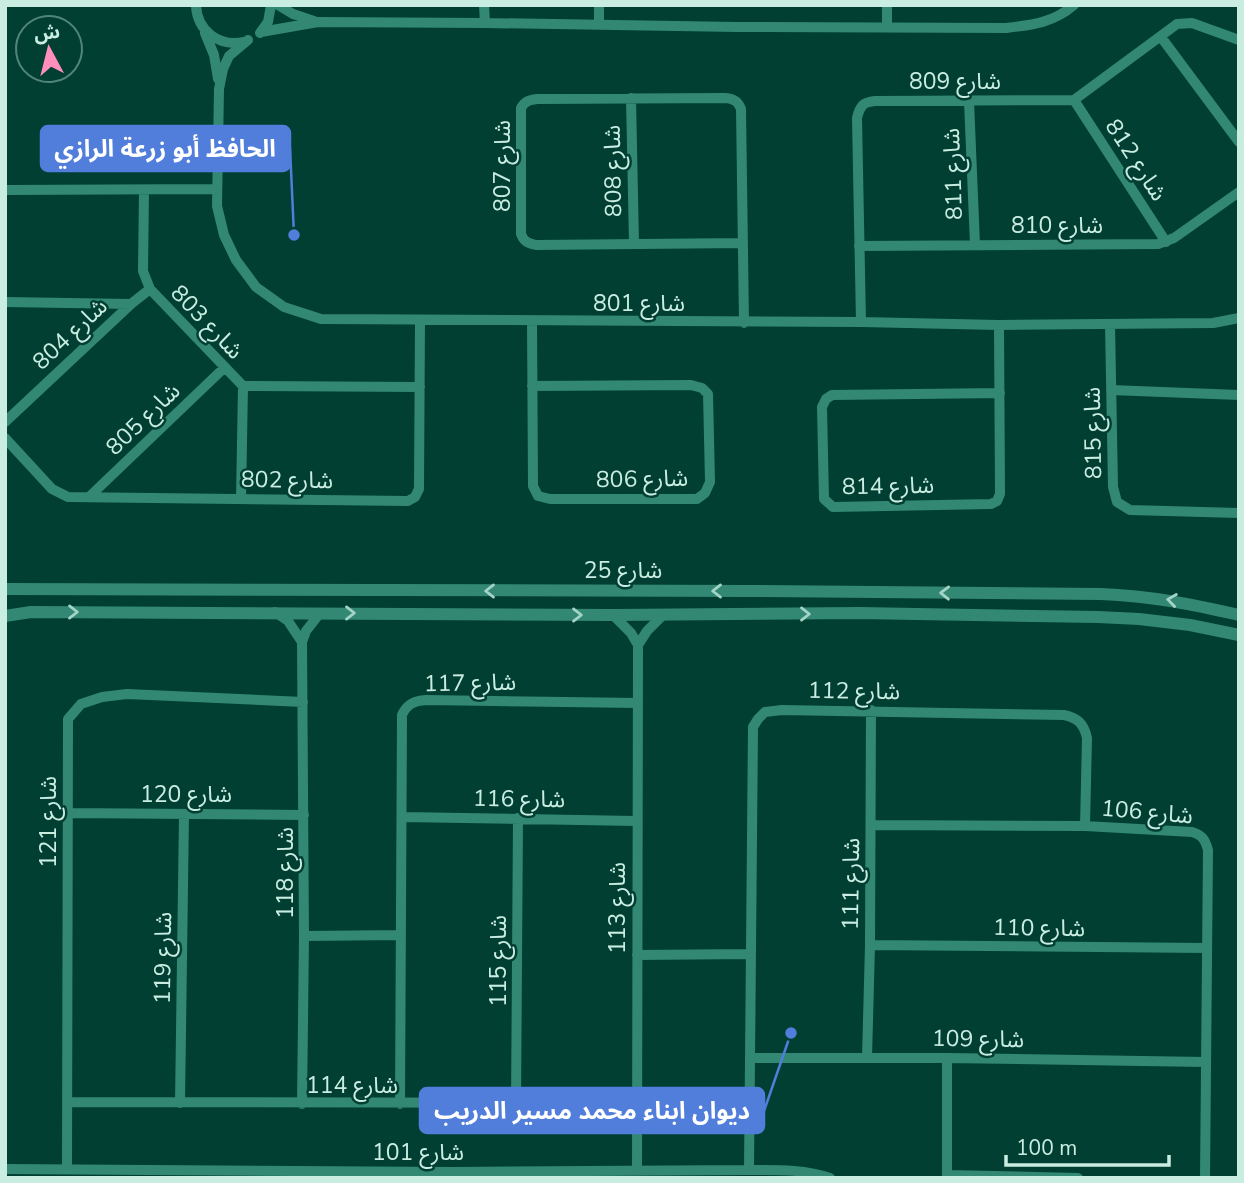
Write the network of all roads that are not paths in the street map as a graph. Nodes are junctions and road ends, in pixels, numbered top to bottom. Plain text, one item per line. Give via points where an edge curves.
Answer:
1 (187, 5) edge
2 (196, 5) edge
3 (271, 5) edge
4 (278, 5) edge
5 (484, 5) edge
6 (599, 5) edge
7 (887, 5) edge
8 (1074, 5) edge
9 (318, 22) junction
10 (201, 23) junction
11 (485, 23) junction
12 (599, 25) junction
13 (887, 27) junction
14 (261, 32) junction
15 (1161, 37) junction
16 (248, 40) junction
17 (1239, 40) edge
18 (219, 89) junction
19 (631, 98) junction
20 (1074, 100) junction
21 (969, 101) junction
22 (1239, 142) edge
23 (217, 189) junction
24 (5, 190) edge
25 (144, 190) junction
26 (1239, 192) edge
27 (1166, 242) junction
28 (743, 243) junction
29 (634, 244) junction
30 (975, 245) junction
31 (859, 246) junction
32 (150, 289) junction
33 (5, 302) edge
34 (131, 304) junction
35 (1239, 318) edge
36 (420, 320) junction
37 (532, 321) junction
38 (861, 322) junction
39 (744, 323) junction
40 (1110, 324) junction
41 (999, 325) junction
42 (224, 368) junction
43 (243, 386) junction
44 (532, 386) junction
45 (420, 387) junction
46 (1111, 390) junction
47 (1000, 393) junction
48 (1239, 395) edge
49 (5, 422) edge
50 (5, 438) edge
51 (89, 497) junction
52 (241, 499) junction
53 (1239, 513) edge
54 (5, 589) edge
55 (770, 591) junction
56 (275, 612) junction
57 (320, 613) junction
58 (664, 614) junction
59 (768, 614) junction
60 (613, 615) junction
61 (1239, 615) edge
62 (5, 616) edge
63 (1239, 635) edge
64 (302, 642) junction
65 (638, 645) junction
66 (303, 702) junction
67 (638, 703) junction
68 (871, 710) junction
69 (67, 813) junction
70 (184, 814) junction
71 (304, 815) junction
72 (402, 817) junction
73 (518, 818) junction
74 (636, 821) junction
75 (871, 825) junction
76 (1085, 826) junction
77 (401, 935) junction
78 (304, 936) junction
79 (870, 945) junction
80 (1207, 948) junction
81 (751, 954) junction
82 (636, 956) junction
83 (750, 1058) junction
84 (867, 1058) junction
85 (947, 1058) junction
86 (1206, 1062) junction
87 (67, 1102) junction
88 (180, 1103) junction
89 (637, 1103) junction
90 (302, 1104) junction
91 (400, 1104) junction
92 (516, 1104) junction
93 (5, 1169) edge
94 (67, 1169) junction
95 (637, 1170) junction
96 (750, 1170) junction
97 (150, 1174) edge
98 (253, 1174) edge
99 (451, 1175) edge
100 (552, 1175) edge
101 (947, 1177) edge
102 (830, 1178) edge
103 (1078, 1178) edge
104 (1205, 1178) edge

1 - 10 street
2 - 10 street
3 - 14 street
4 - 9 street
5 - 11 street
6 - 12 street
7 - 13 street
8 - 13 street via 1063,15 1038,24
9 - 11 street
9 - 14 street
10 - 16 street via 223,42
10 - 18 street, شارع 801 via 214,55
11 - 12 street
12 - 13 street
14 - 16 street, شارع 801
15 - 17 street via 1177,24 1192,23
15 - 20 street
15 - 22 street
16 - 18 street, شارع 801 via 229,56
18 - 23 street, شارع 801
19 - 28 street, شارع 807 via 725,98 738,102
19 - 29 street, شارع 808
19 - 29 street, شارع 807 via 524,103 521,234 527,243 536,245
20 - 21 street, شارع 809
20 - 27 street, شارع 812
21 - 30 street, شارع 811
21 - 31 street, شارع 809 via 875,101 861,106 857,118
23 - 25 street
23 - 36 street, شارع 801 via 224,235 236,260 256,287 284,307 321,319
24 - 25 street
25 - 32 street, شارع 803 via 143,271
26 - 27 street, شارع 810
27 - 30 street, شارع 810
28 - 29 street, شارع 807
28 - 39 street, شارع 807
30 - 31 street, شارع 810
31 - 38 street, شارع 809
32 - 34 street, شارع 804
32 - 42 street, شارع 803
33 - 34 street, شارع 804
34 - 49 street, شارع 804
35 - 40 street, شارع 801 via 1213,323
36 - 37 street, شارع 801
36 - 45 street, شارع 802
37 - 39 street, شارع 801
37 - 44 street, شارع 806
38 - 39 street, شارع 801
38 - 41 street, شارع 801
40 - 41 street, شارع 801
40 - 46 street, شارع 815
41 - 47 street, شارع 814
42 - 43 street, شارع 803
42 - 51 street, شارع 805
43 - 45 street, شارع 803
43 - 52 street
44 - 44 street, شارع 806 via 533,486 538,496 697,499 705,493 710,482 708,394 702,388
45 - 52 street, شارع 802 via 419,489 415,497 408,501
46 - 48 street
46 - 53 street, شارع 815 via 1117,502 1130,510
47 - 47 street, شارع 814 via 997,501 833,507 824,499 821,407 832,395
50 - 51 street, شارع 802 via 52,489 68,497
51 - 52 street, شارع 802
55 -> 54 street, شارع 25
55 - 59 street via 773,605
61 -> 55 street, شارع 25 via 1139,596
56 - 57 street, شارع 25
62 -> 56 street, شارع 25 via 31,612
56 - 64 street via 288,621
57 -> 60 street, شارع 25
57 - 64 street
58 - 59 street, شارع 25
58 - 60 street, شارع 25
58 - 65 street
59 -> 63 street, شارع 25 via 1139,619
60 - 65 street
64 - 66 street, شارع 118
65 - 67 street, شارع 113
66 - 69 street, شارع 121 via 127,694 81,704 68,719
66 - 71 street, شارع 118
67 - 72 street, شارع 117 via 412,703 402,715
67 - 74 street, شارع 113
68 - 75 street, شارع 111
68 - 76 street, شارع 112 via 1073,717 1087,738
68 - 81 street, شارع 112 via 765,712 753,727
69 - 70 street, شارع 120
69 - 87 street, شارع 121
70 - 71 street, شارع 120
70 - 88 street, شارع 119
71 - 78 street, شارع 118
72 - 73 street, شارع 116
72 - 77 street, شارع 117
73 - 74 street, شارع 116
73 - 92 street, شارع 115
74 - 82 street, شارع 113
75 - 76 street, شارع 106
75 - 79 street, شارع 111
76 - 80 street, شارع 106 via 1201,835 1208,850
77 - 78 street
77 - 91 street, شارع 117
78 - 90 street, شارع 118
79 - 80 street, شارع 110
79 - 84 street, شارع 111
80 - 86 street, شارع 106
81 - 82 street
81 - 83 street, شارع 112
82 - 89 street, شارع 113
83 - 84 street, شارع 109
83 - 96 street, شارع 112
84 - 85 street, شارع 109
85 - 86 street, شارع 109
85 - 101 street
86 - 104 street, شارع 106
87 - 88 street, شارع 114
87 - 94 street, شارع 121
88 - 90 street, شارع 114
89 - 92 street, شارع 114
89 - 95 street, شارع 113
90 - 91 street, شارع 114
91 - 92 street, شارع 114
93 - 94 street, شارع 101
94 - 97 street, شارع 101
95 - 96 street, شارع 101
95 - 100 street, شارع 101
96 - 102 street, شارع 101
97 - 98 street, شارع 101
98 - 99 street, شارع 101
99 - 100 street, شارع 101
101 - 103 street

